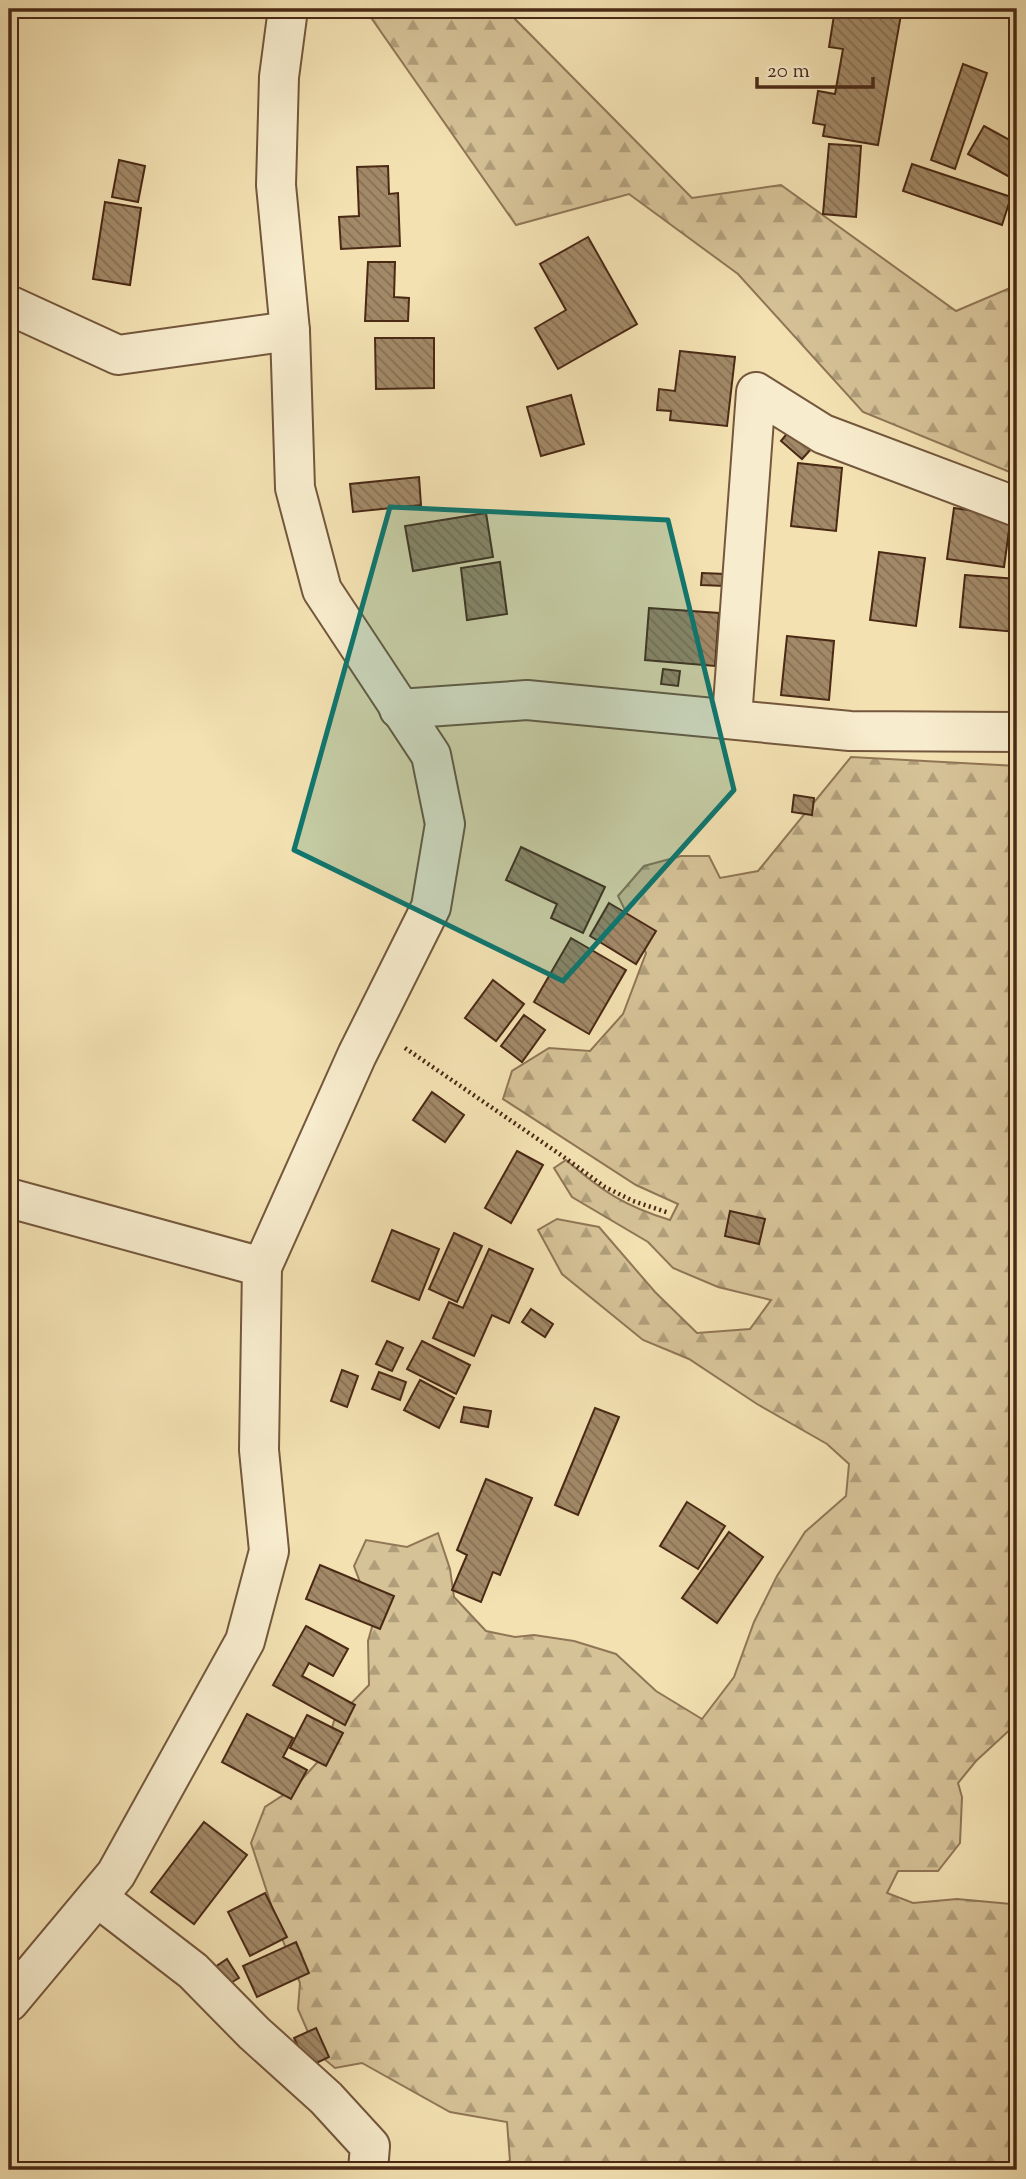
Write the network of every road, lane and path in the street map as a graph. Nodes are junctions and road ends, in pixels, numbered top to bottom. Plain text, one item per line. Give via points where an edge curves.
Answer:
1 (288, 9) edge
2 (9, 305) edge
3 (290, 331) junction
4 (1017, 506) edge
5 (399, 709) junction
6 (732, 718) junction
7 (1017, 733) edge
8 (370, 1029) junction
9 (9, 1198) edge
10 (669, 1213) dead end
11 (262, 1267) junction
12 (97, 1897) junction
13 (9, 2002) edge
14 (368, 2170) edge

1 - 3 street via 279,77 276,185
2 - 3 street via 118,355
3 - 5 street via 295,488 322,590
4 - 6 street via 823,434 756,392
5 - 6 street via 527,700
5 - 8 street via 431,755 445,824 431,908
6 - 7 street via 850,731
8 - 10 path via 415,1053 605,1187
8 - 11 street
9 - 11 street
11 - 12 street via 259,1450 269,1551 245,1641 116,1874
12 - 13 street
12 - 14 street via 193,1971 326,2098 369,2146

